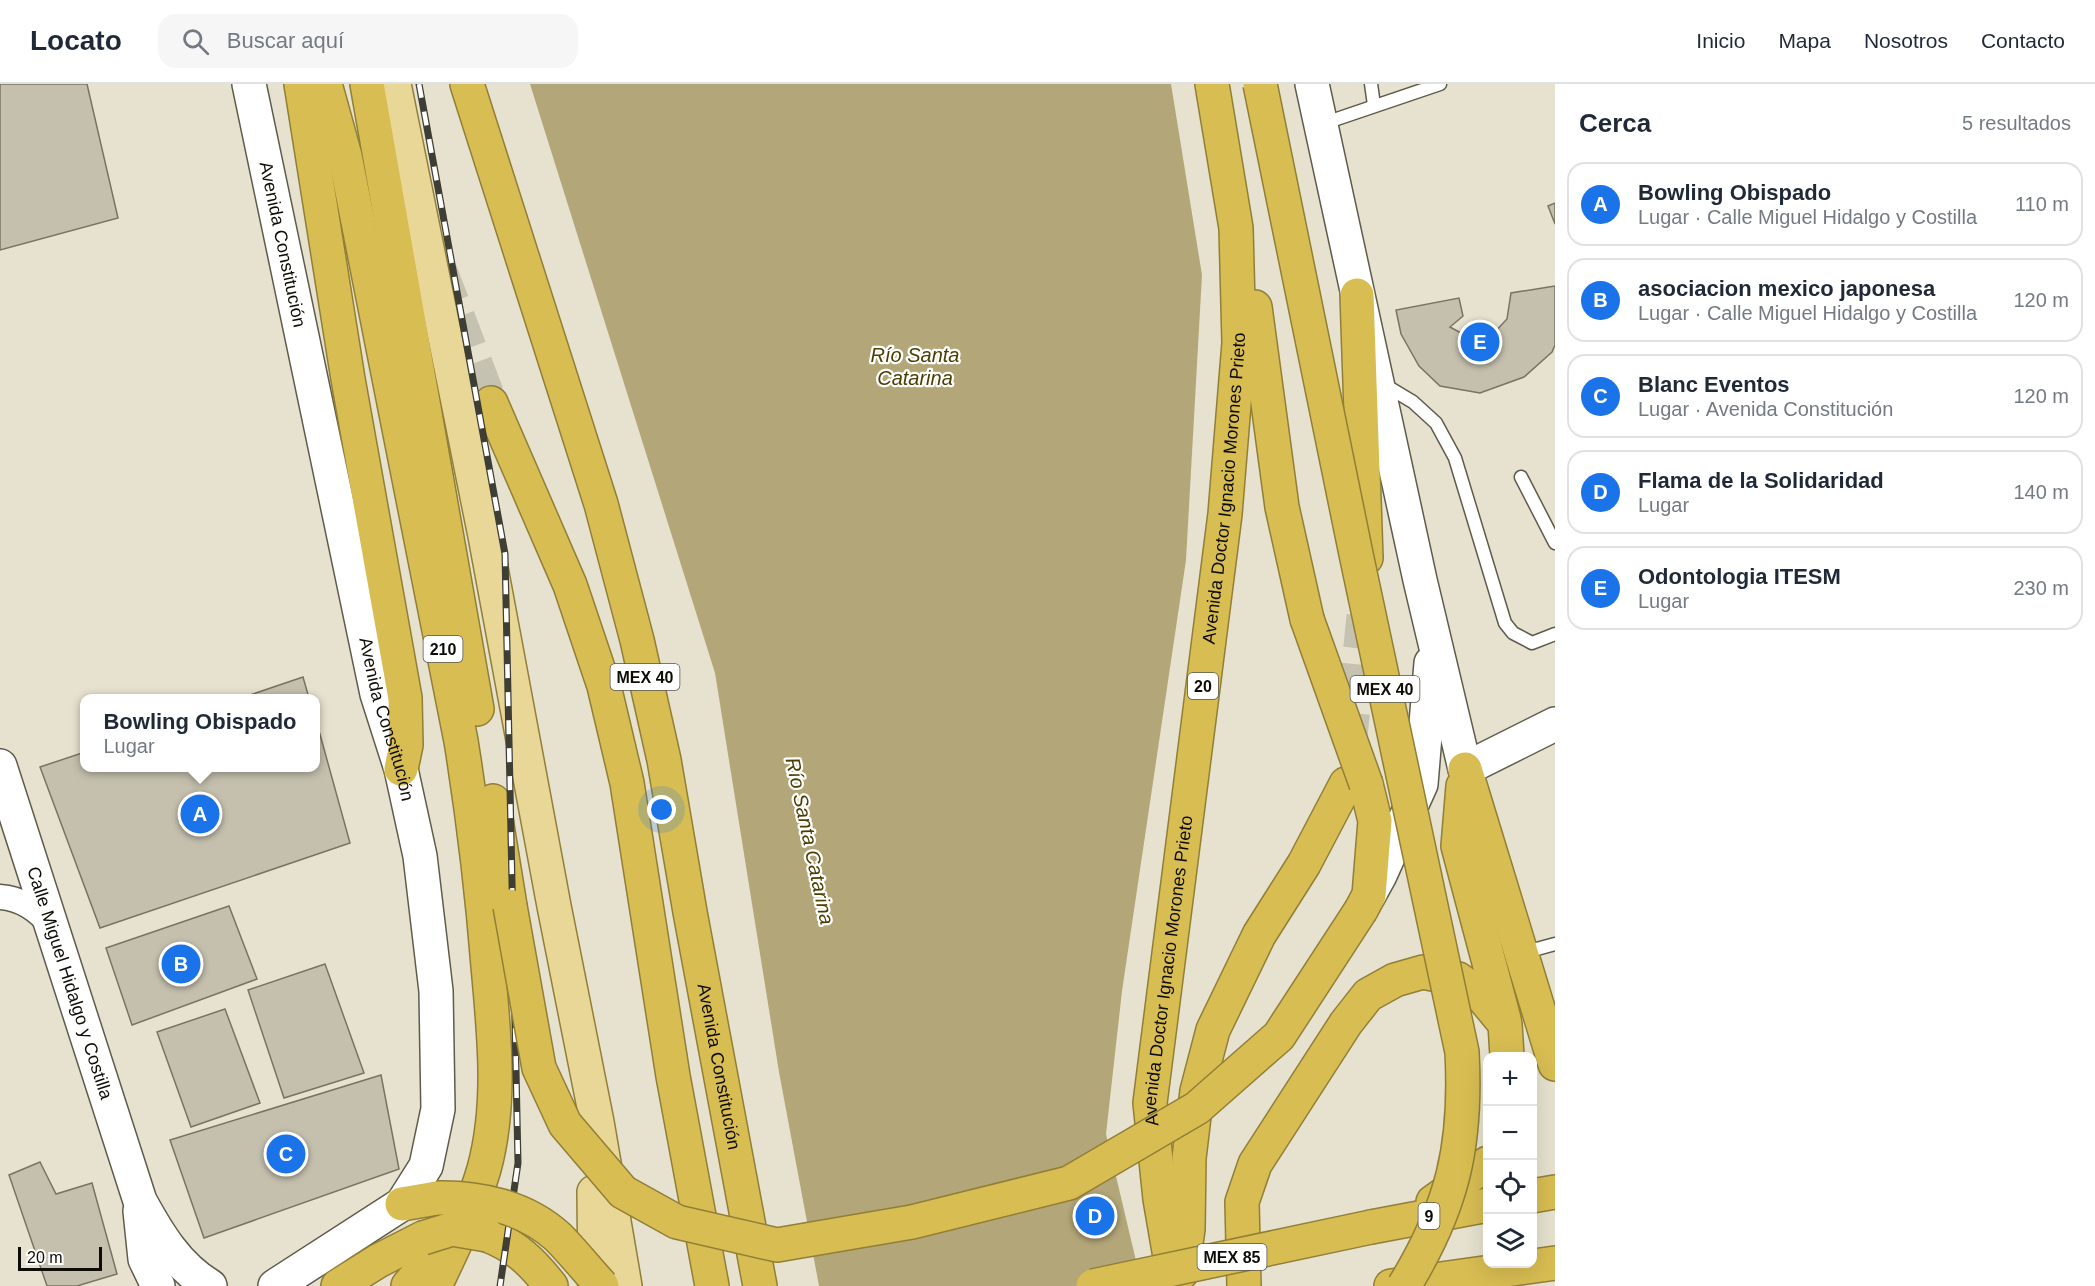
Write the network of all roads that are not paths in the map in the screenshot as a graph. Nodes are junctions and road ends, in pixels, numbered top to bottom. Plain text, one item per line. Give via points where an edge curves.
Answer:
1 (249, 84) edge
2 (301, 84) edge
3 (325, 84) edge
4 (368, 84) edge
5 (394, 84) edge
6 (467, 84) edge
7 (1212, 84) edge
8 (1260, 84) edge
9 (1312, 84) edge
10 (1371, 84) edge
11 (1440, 84) edge
12 (1374, 105) junction
13 (1320, 124) junction
14 (1236, 228) junction
15 (1357, 295) junction
16 (1376, 380) junction
17 (491, 403) tunnel mouth
18 (1521, 477) dead end
19 (1555, 543) edge
20 (1367, 578) tunnel mouth
21 (1433, 634) junction
22 (1555, 634) edge
23 (1555, 724) edge
24 (0, 766) edge
25 (401, 769) junction
26 (1465, 769) junction
27 (627, 783) junction
28 (1356, 784) junction
29 (0, 897) edge
30 (1365, 903) junction
31 (690, 912) junction
32 (52, 928) junction
33 (1555, 944) edge
34 (697, 949) junction
35 (1521, 953) junction
36 (1505, 1024) junction
37 (1507, 1052) edge
38 (1555, 1064) edge
39 (673, 1076) junction
40 (593, 1101) junction
41 (1483, 1167) edge
42 (1555, 1192) edge
43 (1537, 1195) edge
44 (140, 1201) junction
45 (402, 1204) junction
46 (1483, 1206) edge
47 (1410, 1219) junction
48 (477, 1227) junction
49 (1371, 1227) joint
50 (1555, 1263) edge
51 (544, 1281) edge
52 (158, 1286) edge
53 (210, 1286) edge
54 (275, 1286) edge
55 (338, 1286) edge
56 (408, 1286) edge
57 (435, 1286) edge
58 (594, 1286) edge
59 (602, 1286) edge
60 (625, 1286) edge
61 (712, 1286) edge
62 (760, 1286) edge
63 (1093, 1286) edge
64 (1178, 1286) edge
65 (1244, 1286) edge
66 (1391, 1286) edge
67 (1404, 1286) edge

1 - 25 street, Avenida Constitución via 377,694
2 - 25 highway via 405,698 406,745
3 - 48 highway, 210 via 345,156 476,834 494,1025 495,1109
4 - 30 highway, bridge via 539,1068 565,1124 623,1192 677,1222 777,1245 912,1222 1069,1183 1197,1108 1279,1036
5 - 40 main road
6 - 31 highway, Avenida Constitución / MEX 40 via 601,504 664,760
7 - 14 highway, Avenida Doctor Ignacio Morones Prieto / 20
8 - 67 highway, MEX 40, bridge via 1462,1052 1462,1134 1453,1178 1440,1218
9 - 13 street
10 - 12 lane
11 - 12 lane
12 - 13 lane
13 - 15 street
14 - 28 highway, bridge via 1253,289 1282,507 1307,619
14 - 64 highway, Avenida Doctor Ignacio Morones Prieto / 20 via 1239,343 1225,514 1150,1103 1160,1199
15 - 16 street
15 - 20 highway
16 - 21 street
16 - 22 lane via 1413,402 1436,423 1455,458 1505,623 1532,644
17 - 27 highway, MEX 40 via 570,585 604,686
18 - 19 lane
21 - 26 street
21 - 30 street via 1421,784
23 - 26 street
24 - 32 street, Calle Miguel Hidalgo y Costilla
25 - 45 street, Avenida Constitución via 420,856 436,991 438,1109 426,1166
26 - 35 highway
26 - 36 highway via 1458,846
27 - 31 highway
27 - 39 highway, MEX 40
28 - 30 highway via 1375,821
28 - 64 highway, 20 via 1258,935 1213,1030 1197,1091 1189,1158 1188,1229
29 - 32 street via 42,914
31 - 34 highway, Avenida Constitución / MEX 40
32 - 44 street, Calle Miguel Hidalgo y Costilla
33 - 35 lane
34 - 39 highway
34 - 62 highway, Avenida Constitución / MEX 40
35 - 38 highway
36 - 37 highway
36 - 65 highway via 1481,995 1458,979 1423,972 1395,980 1368,995 1255,1164 1242,1202
39 - 61 highway, MEX 40
40 - 58 main road
40 - 60 main road
41 - 47 highway
42 - 43 highway
44 - 52 street via 145,1259
44 - 53 street via 173,1254
45 - 54 street, Avenida Constitución
45 - 59 highway, bridge via 471,1197 517,1212 556,1236
46 - 47 highway, 9
47 - 49 highway, 9
48 - 51 highway via 509,1243
48 - 55 highway, bridge via 423,1238
48 - 56 highway
48 - 57 highway
49 - 63 highway, MEX 85, bridge
50 - 66 highway

